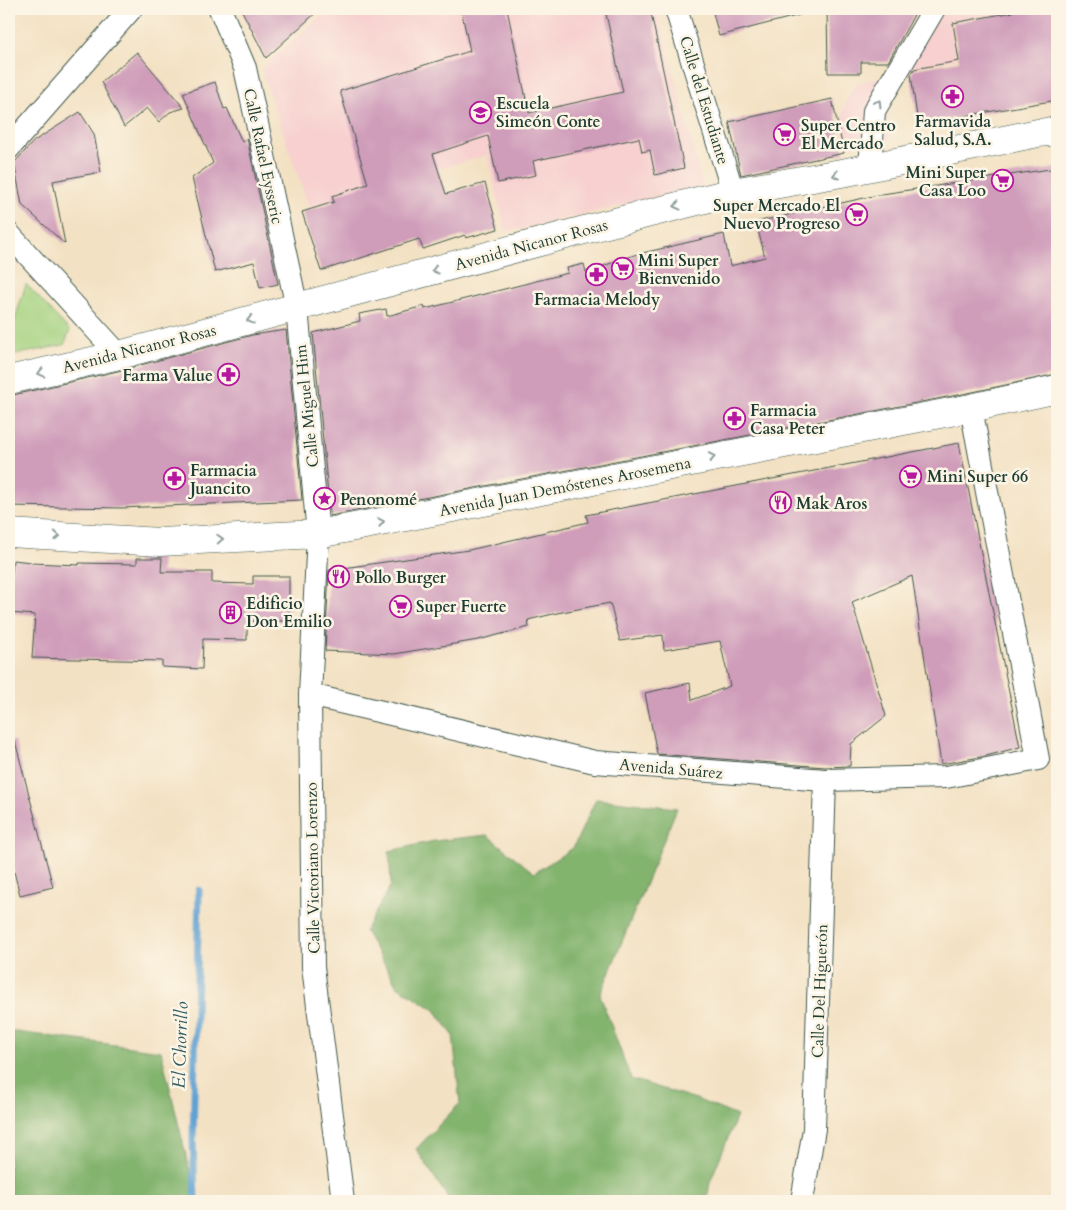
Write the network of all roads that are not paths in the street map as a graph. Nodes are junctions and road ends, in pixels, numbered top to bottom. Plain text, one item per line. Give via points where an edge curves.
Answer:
1 (131, 9) edge
2 (220, 9) edge
3 (676, 9) edge
4 (934, 9) edge
5 (1057, 131) edge
6 (9, 148) edge
7 (870, 168) junction
8 (733, 192) junction
9 (9, 234) edge
10 (297, 308) junction
11 (119, 355) junction
12 (9, 380) edge
13 (1057, 389) edge
14 (971, 408) junction
15 (9, 533) edge
16 (318, 534) junction
17 (310, 695) junction
18 (1048, 763) edge
19 (825, 780) junction
20 (343, 1201) edge
21 (802, 1201) edge

1 - 6 street
2 - 10 street, Calle Rafael Eysseric via 245,68
3 - 8 street, Calle del Estudiante
7 -> 4 street via 874,111
5 - 7 main road, Avenida Nicanor Rosas
7 -> 8 main road, Avenida Nicanor Rosas
8 -> 10 main road, Avenida Nicanor Rosas
9 - 11 street
10 -> 11 main road, Avenida Nicanor Rosas
10 - 16 street, Calle Miguel Him
11 -> 12 main road, Avenida Nicanor Rosas
13 - 14 main road, Avenida Juan Demóstenes Arosemena
16 -> 14 main road, Avenida Juan Demóstenes Arosemena
14 - 18 street
15 -> 16 main road, Avenida Juan Demóstenes Arosemena via 160,542
16 - 17 street, Calle Victoriano Lorenzo
17 - 19 street, Avenida Suárez via 595,762
17 - 20 street, Calle Victoriano Lorenzo via 313,967
18 - 19 street, Avenida Suárez via 946,777
19 - 21 street, Calle Del Higuerón via 814,1129

